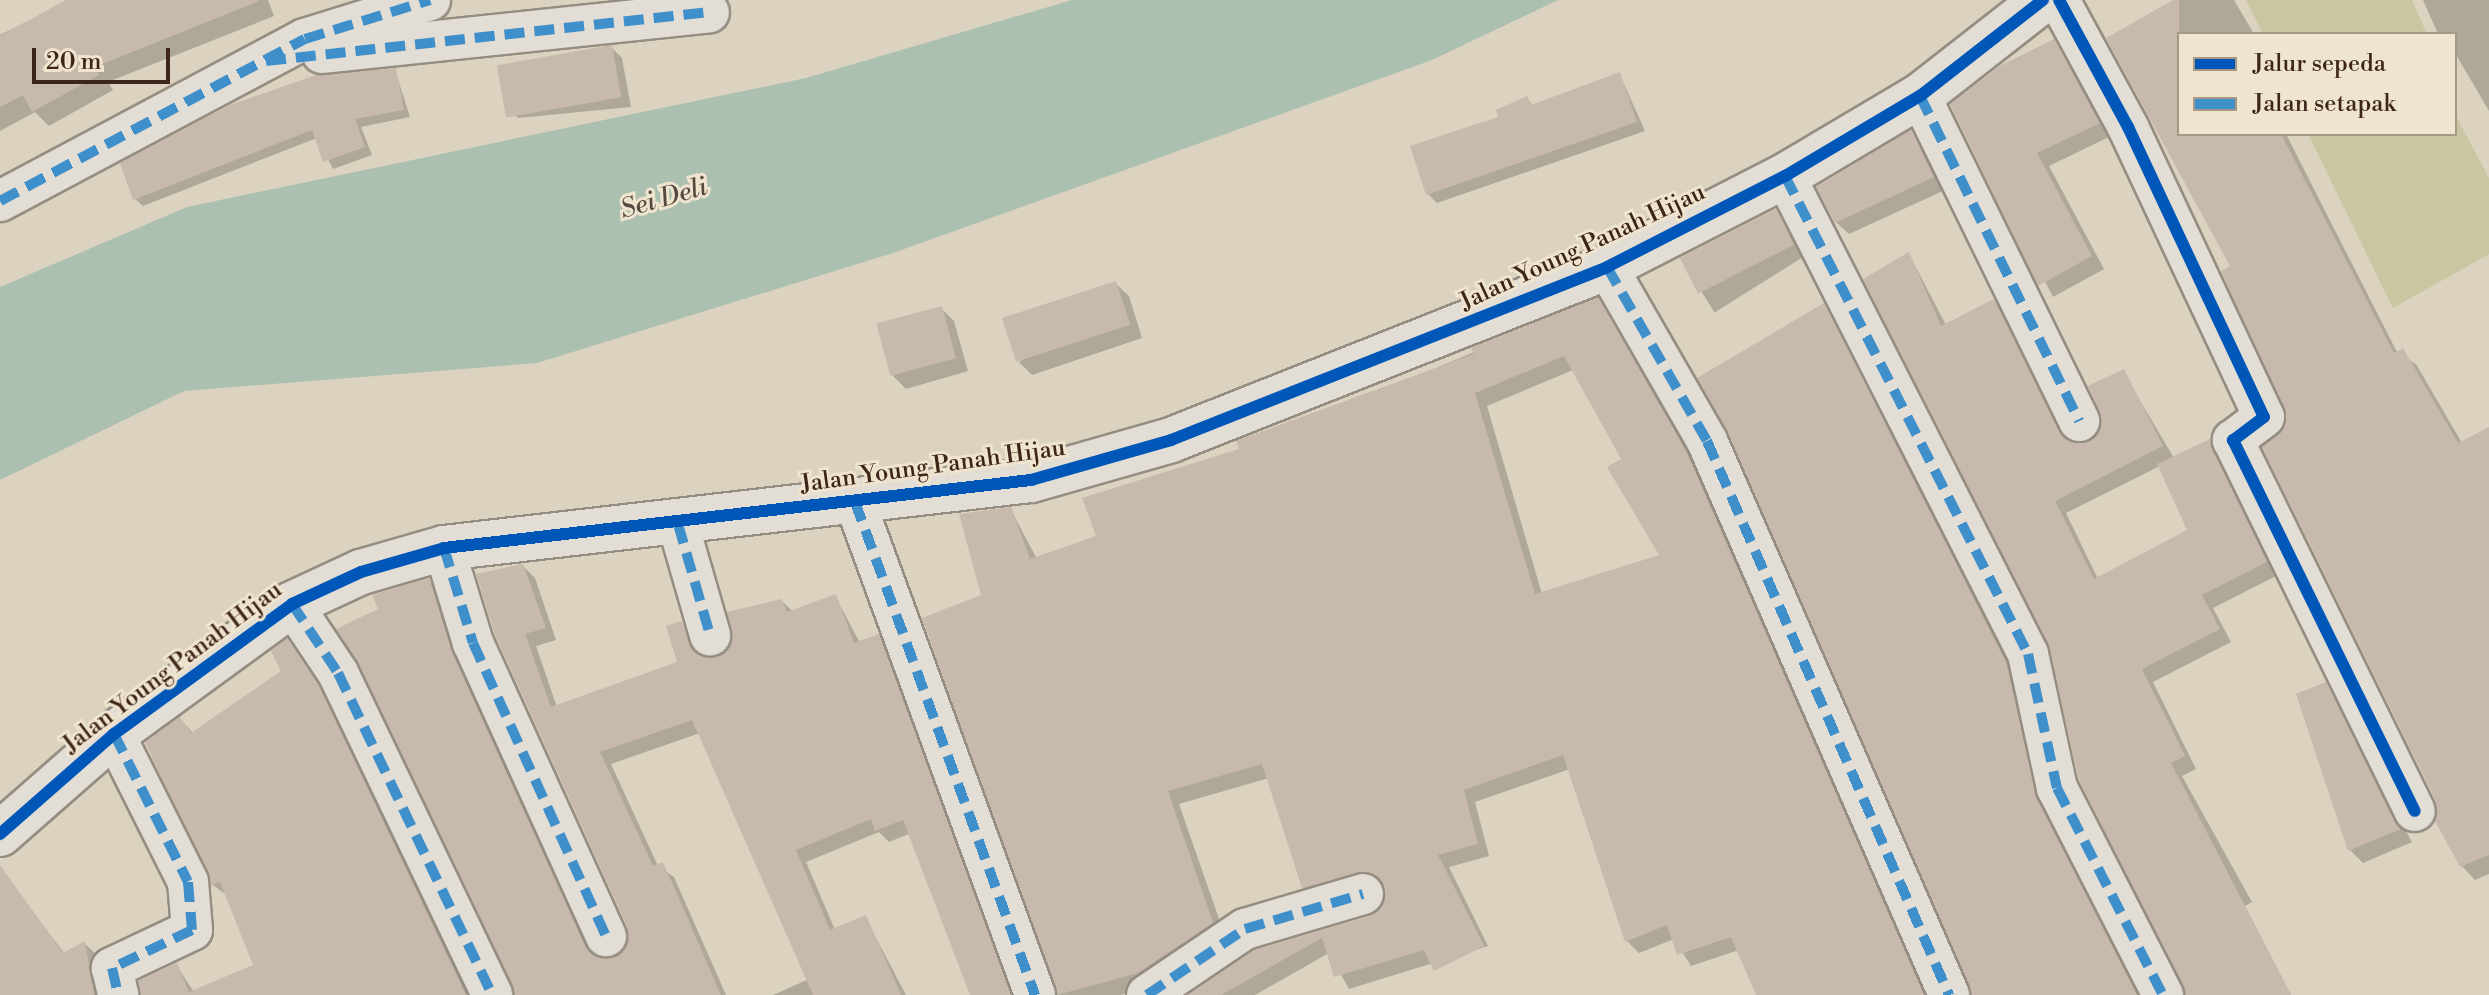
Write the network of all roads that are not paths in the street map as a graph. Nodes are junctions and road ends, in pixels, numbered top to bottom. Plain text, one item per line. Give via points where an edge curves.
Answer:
1 (430, 0) edge
2 (2043, 0) edge
3 (2059, 0) edge
4 (709, 12) dead end
5 (259, 62) junction
6 (1920, 96) junction
7 (1785, 176) junction
8 (0, 201) edge
9 (1607, 267) junction
10 (2079, 421) dead end
11 (855, 502) junction
12 (678, 524) junction
13 (444, 548) junction
14 (292, 604) junction
15 (710, 635) dead end
16 (114, 734) junction
17 (2415, 811) dead end
18 (0, 834) edge
19 (1363, 894) dead end
20 (606, 936) dead end
21 (115, 994) edge
22 (492, 995) edge
23 (1035, 995) edge
24 (1147, 995) edge
25 (1949, 995) edge
26 (2163, 995) edge

1 - 5 street via 305,39
2 - 6 street, Jalan Young Panah Hijau
3 - 17 street via 2128,127 2264,417 2233,440
4 - 5 street
5 - 8 street
6 - 7 street, Jalan Young Panah Hijau
6 - 10 street
7 - 9 street, Jalan Young Panah Hijau
7 - 26 street via 2028,654 2057,788
9 - 11 street, Jalan Young Panah Hijau via 1103,463
9 - 25 street via 1707,441
11 - 12 street, Jalan Young Panah Hijau
11 - 23 street
12 - 13 street, Jalan Young Panah Hijau
12 - 15 street
13 - 14 street, Jalan Young Panah Hijau via 361,572
13 - 20 street via 473,643
14 - 16 street, Jalan Young Panah Hijau
14 - 22 street via 345,687
16 - 18 street, Jalan Young Panah Hijau
16 - 21 street via 188,882 192,930 112,968
19 - 24 street via 1245,929

